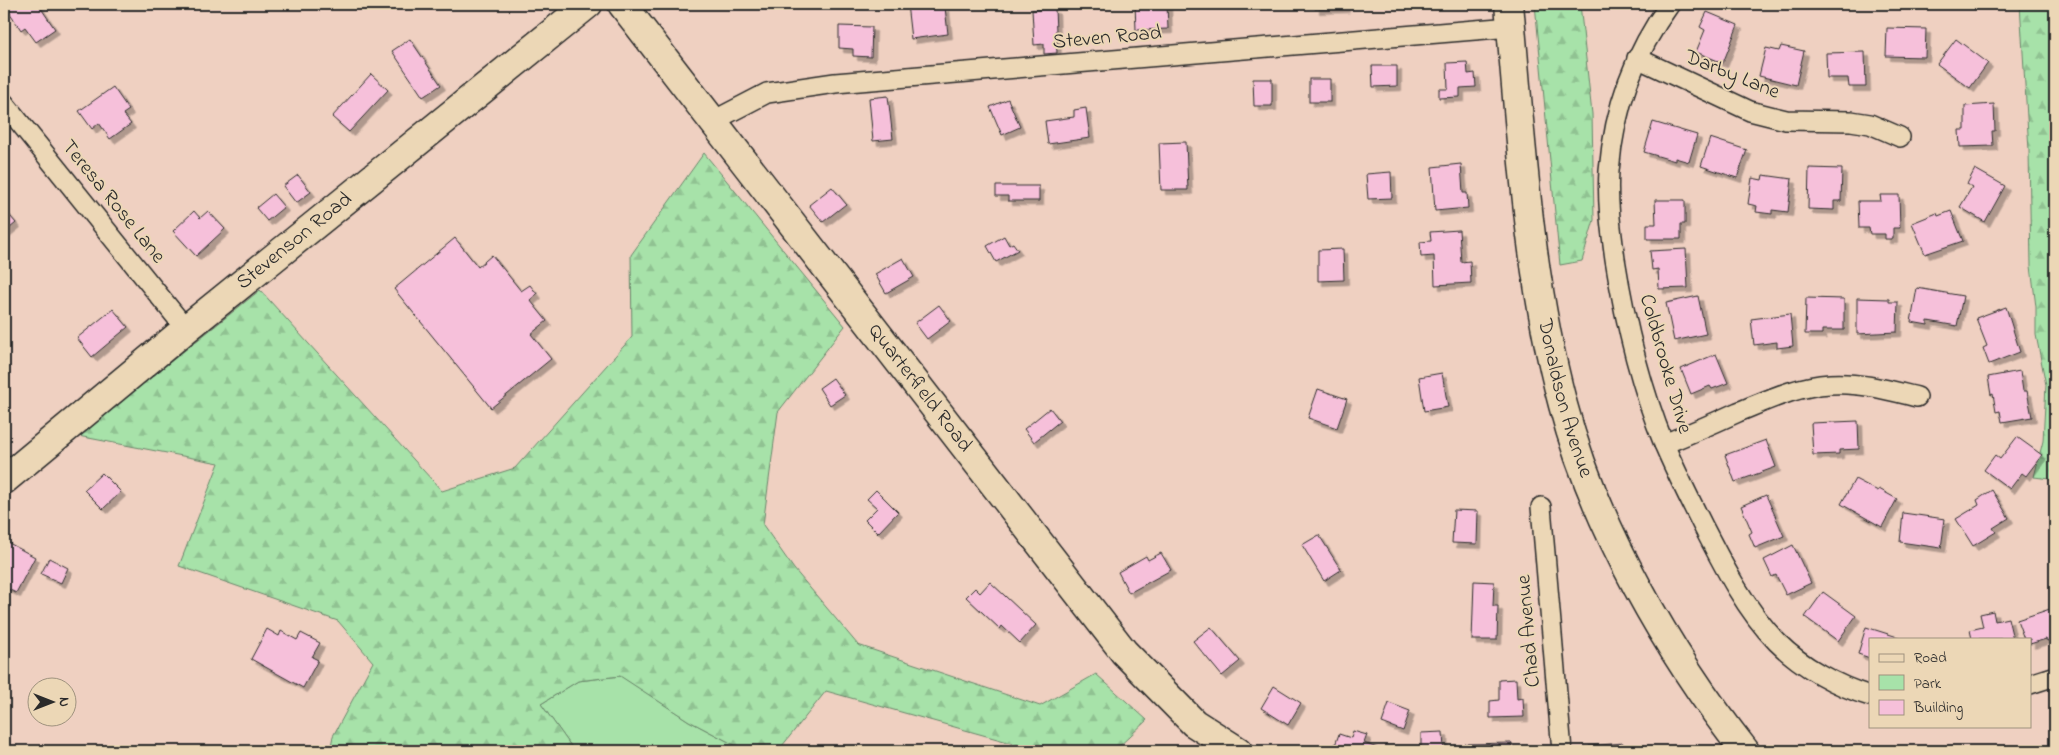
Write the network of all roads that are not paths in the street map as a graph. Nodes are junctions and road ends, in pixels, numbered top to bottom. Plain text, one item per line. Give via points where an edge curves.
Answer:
1 (588, 4) edge
2 (622, 4) edge
3 (1670, 4) edge
4 (1510, 15) edge
5 (1637, 58) junction
6 (4, 103) edge
7 (713, 122) junction
8 (1900, 137) dead end
9 (186, 329) junction
10 (1917, 397) dead end
11 (1664, 444) junction
12 (4, 480) edge
13 (1541, 507) dead end
14 (2055, 676) edge
15 (2032, 683) edge
16 (1869, 696) edge
17 (1238, 751) edge
18 (1562, 751) edge
19 (1745, 751) edge

1 - 9 street, Stevenson Road
2 - 7 street, Quarterfield Road
3 - 5 street, Coldbrooke Drive via 1653,27
4 - 7 street, Steven Road via 835,83 767,93
4 - 19 street, Donaldson Avenue via 1531,238 1545,328 1563,406 1591,488 1651,610 1694,682
5 - 8 street, Darby Lane via 1750,111 1804,121 1870,124
5 - 11 street, Coldbrooke Drive via 1613,131 1609,204 1626,320
6 - 9 street, Teresa Rose Lane
7 - 17 street, Quarterfield Road via 1124,652 1194,724
9 - 12 street, Stevenson Road
10 - 11 street via 1851,384 1806,388 1772,398
11 - 16 street, Coldbrooke Drive via 1710,540 1758,621 1803,664
13 - 18 street, Chad Avenue
14 - 15 street

